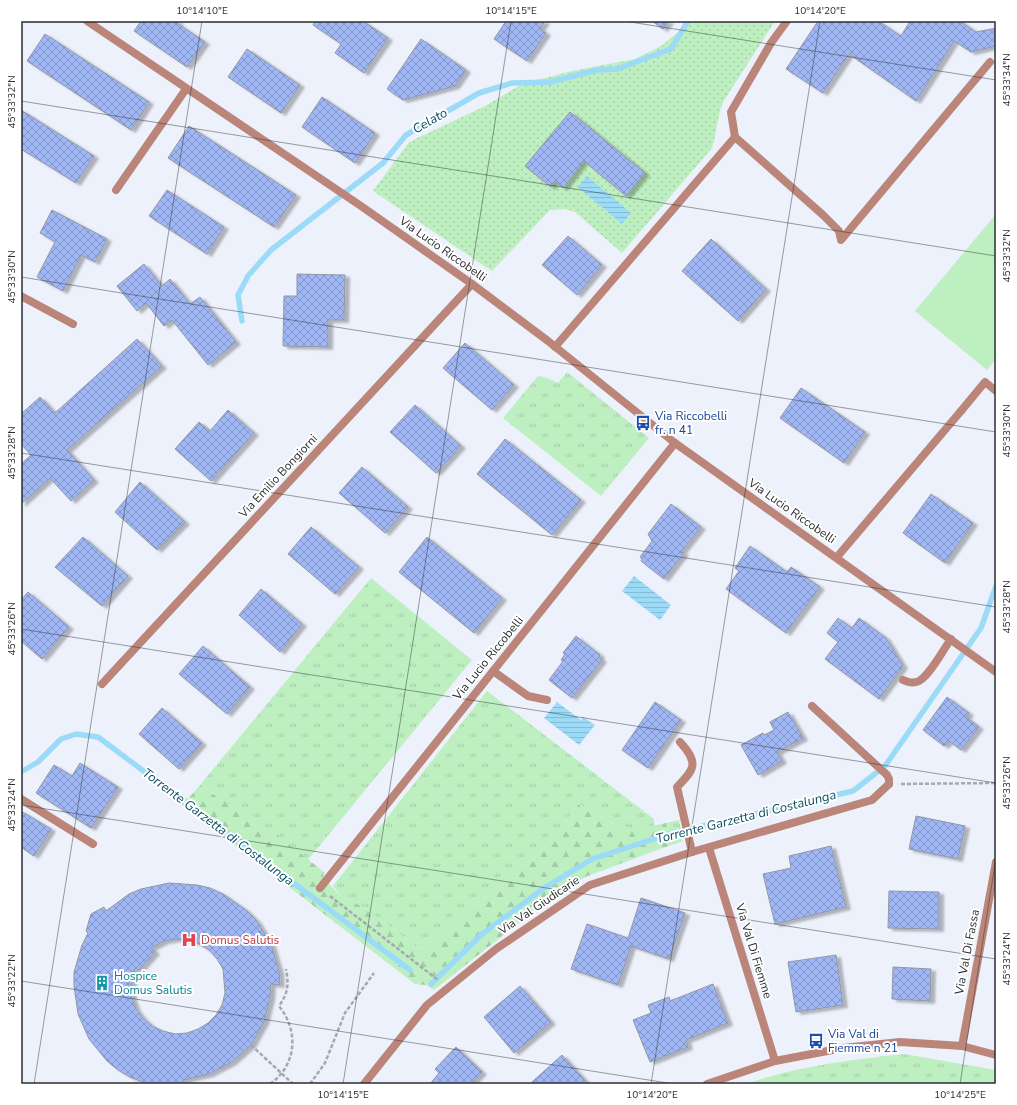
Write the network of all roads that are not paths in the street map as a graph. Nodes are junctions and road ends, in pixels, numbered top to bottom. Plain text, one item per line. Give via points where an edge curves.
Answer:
1 (87, 21) edge
2 (787, 21) edge
3 (990, 62) dead end
4 (186, 88) junction
5 (735, 137) junction
6 (116, 190) dead end
7 (472, 284) junction
8 (21, 296) edge
9 (73, 324) dead end
10 (555, 347) junction
11 (996, 391) edge
12 (675, 443) junction
13 (837, 557) junction
14 (951, 640) junction
15 (493, 671) junction
16 (996, 672) edge
17 (903, 680) dead end
18 (102, 684) dead end
19 (546, 700) dead end
20 (812, 706) dead end
21 (680, 742) dead end
22 (21, 799) edge
23 (93, 844) dead end
24 (709, 848) junction
25 (692, 852) junction
26 (996, 862) edge
27 (320, 888) road end
28 (962, 1046) junction
29 (996, 1055) edge
30 (775, 1061) junction
31 (364, 1084) edge
32 (707, 1084) edge

1 - 4 street, Via Lucio Riccobelli
2 - 5 street via 771,42 731,112
3 - 5 street via 841,240 839,231 823,215
4 - 6 street
4 - 7 street, Via Lucio Riccobelli
5 - 10 street
7 - 10 street, Via Lucio Riccobelli
7 - 18 street, Via Emilio Bongiorni
8 - 9 street
10 - 12 street, Via Lucio Riccobelli
11 - 13 street, Via Lucio Riccobelli via 985,382
12 - 13 street, Via Lucio Riccobelli
12 - 15 street, Via Lucio Riccobelli
13 - 14 street, Via Lucio Riccobelli
14 - 16 street, Via Lucio Riccobelli
14 - 17 street via 919,681 911,683
15 - 19 street via 528,696
15 - 27 street, Via Lucio Riccobelli
20 - 24 street, Via Val Giudicarie via 876,764 889,779 889,784 872,800
21 - 25 street via 691,754 691,773 677,787
22 - 23 street
24 - 25 street, Via Val Giudicarie
24 - 30 street, Via Val Di Fiemme
25 - 31 street, Via Val Giudicarie via 590,885 496,949 427,1005
26 - 28 street, Via Val Di Fassa
28 - 29 street
28 - 30 street via 900,1042 843,1048
30 - 32 street

